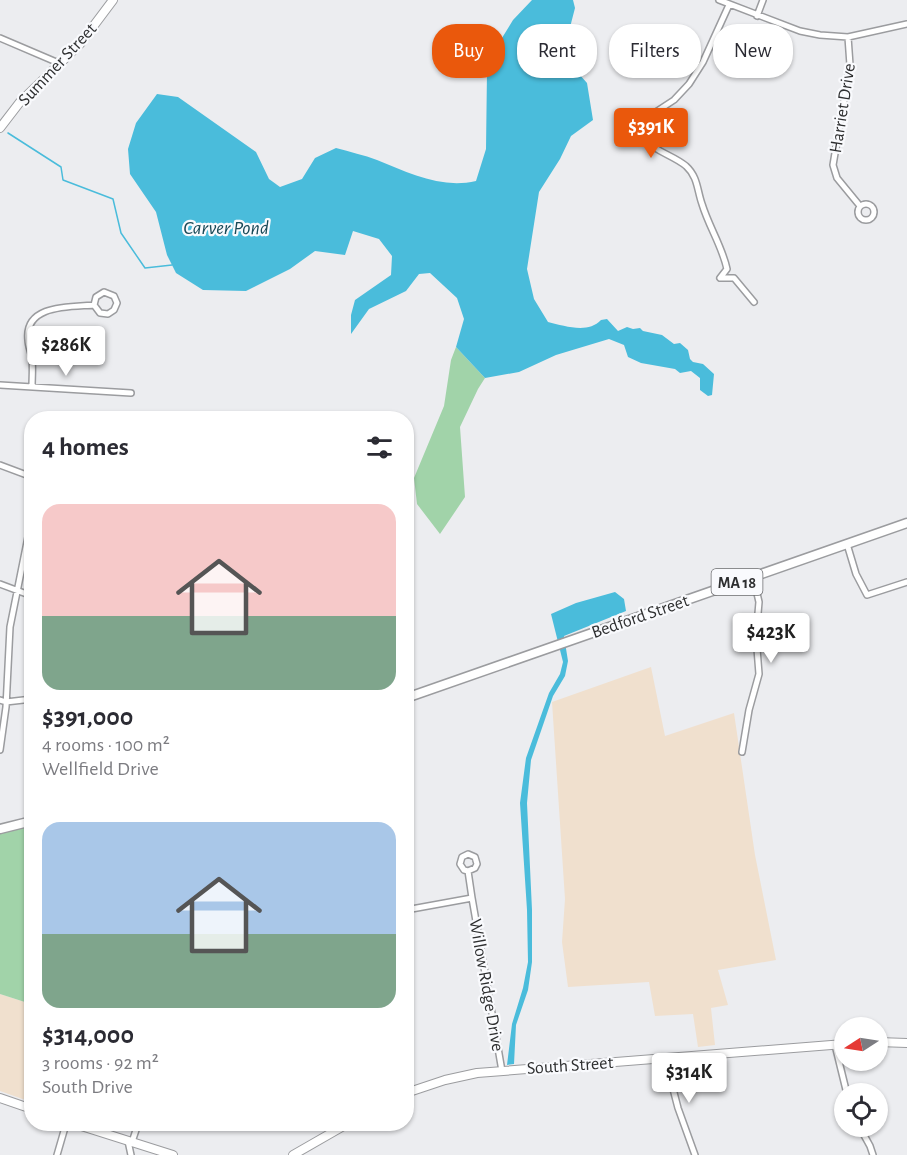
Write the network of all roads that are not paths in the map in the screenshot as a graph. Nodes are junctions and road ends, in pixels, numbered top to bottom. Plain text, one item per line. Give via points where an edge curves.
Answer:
1 (112, 0) edge
2 (719, 0) edge
3 (763, 0) edge
4 (729, 5) junction
5 (757, 16) junction
6 (907, 24) edge
7 (848, 37) junction
8 (0, 38) edge
9 (61, 64) junction
10 (0, 128) edge
11 (860, 206) dead end
12 (754, 302) dead end
13 (94, 305) junction
14 (0, 385) edge
15 (32, 387) junction
16 (131, 393) dead end
17 (0, 465) edge
18 (24, 474) edge
19 (907, 523) edge
20 (847, 544) junction
21 (24, 557) edge
22 (753, 576) junction
23 (907, 582) edge
24 (0, 584) edge
25 (17, 592) junction
26 (24, 594) edge
27 (414, 695) edge
28 (24, 700) edge
29 (3, 701) edge
30 (0, 750) edge
31 (742, 752) dead end
32 (24, 822) edge
33 (0, 829) edge
34 (468, 871) dead end
35 (472, 898) junction
36 (414, 909) edge
37 (888, 1042) edge
38 (907, 1043) edge
39 (834, 1045) edge
40 (665, 1058) junction
41 (502, 1071) junction
42 (414, 1090) edge
43 (0, 1098) edge
44 (24, 1106) edge
45 (64, 1131) edge
46 (98, 1131) edge
47 (135, 1131) edge
48 (335, 1131) edge
49 (865, 1137) edge
50 (130, 1141) junction
51 (57, 1155) edge
52 (130, 1155) edge
53 (173, 1155) edge
54 (293, 1155) edge
55 (695, 1155) edge
56 (873, 1155) edge

1 - 9 street, Summer Street
2 - 4 street
3 - 5 street
4 - 5 street
4 - 12 street via 689,84 674,100 648,117 646,141 693,175 724,252 727,269 720,278 734,278
5 - 7 street via 809,34
6 - 7 street
7 - 11 street, Harriet Drive via 850,65 833,165 837,178
8 - 9 street
9 - 10 street, Summer Street via 20,102
13 - 13 street via 104,292 112,294 117,303 113,312 105,315
13 - 15 street via 50,310 34,320 28,331
14 - 15 street
15 - 16 street
17 - 18 street
19 - 20 main road, Bedford Street / MA 18
20 - 22 main road, Bedford Street / MA 18
20 - 23 street via 867,595
21 - 25 street
22 - 27 main road, Bedford Street / MA 18
22 - 31 street via 759,602 759,674
24 - 25 street
25 - 26 street
25 - 29 street
28 - 29 street
29 - 30 street
32 - 33 main road
34 - 35 street, Willow Ridge Drive
35 - 36 street, Willow Ridge Drive
35 - 41 street, Willow Ridge Drive
37 - 38 street
39 - 40 street, South Street
40 - 41 street, South Street
40 - 55 street
41 - 42 street, South Street via 455,1077
43 - 44 street
45 - 51 street
46 - 50 street
47 - 50 street
48 - 54 street
49 - 56 street
50 - 52 street
50 - 53 street

